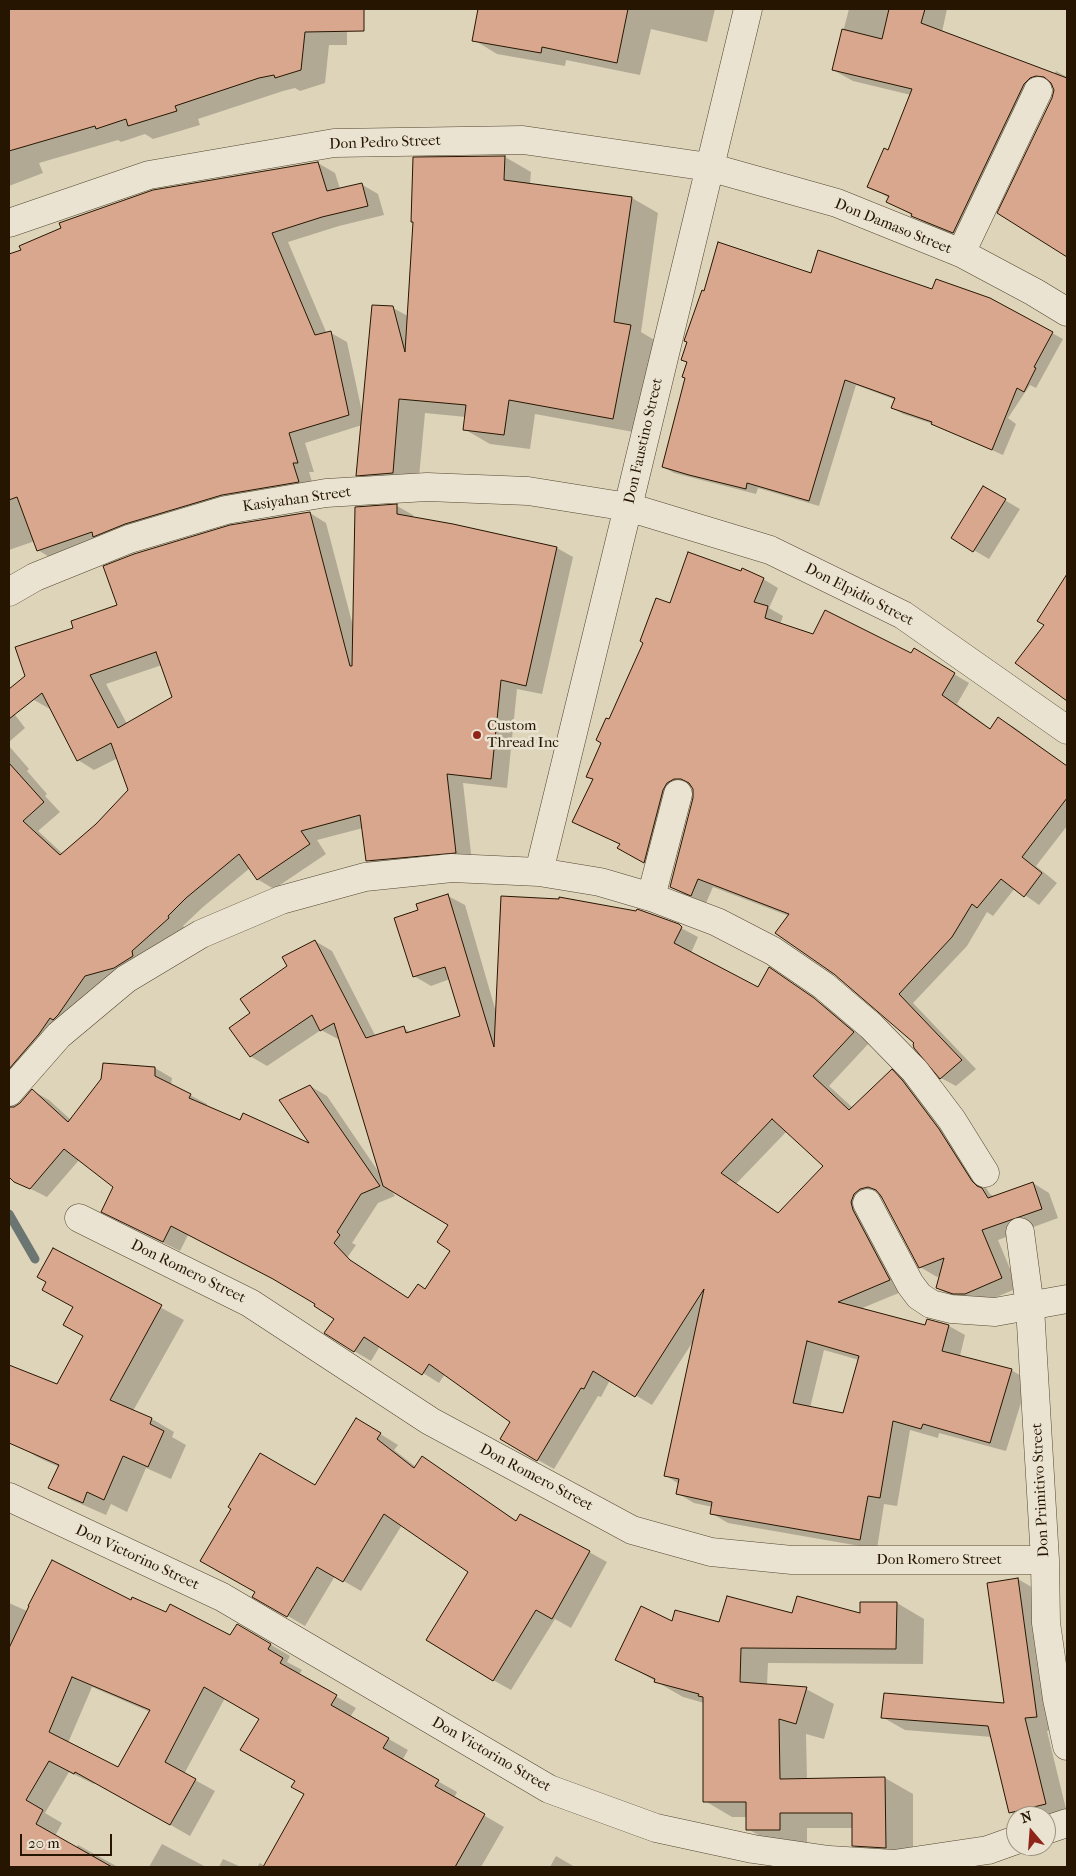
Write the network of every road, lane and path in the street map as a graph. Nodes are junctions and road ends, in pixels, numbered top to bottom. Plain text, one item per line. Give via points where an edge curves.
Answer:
1 (748, 9) edge
2 (1038, 91) dead end
3 (709, 167) junction
4 (9, 223) edge
5 (961, 254) junction
6 (1067, 312) edge
7 (628, 507) junction
8 (9, 592) edge
9 (1067, 730) edge
10 (678, 794) dead end
11 (539, 872) junction
12 (651, 897) junction
13 (9, 1092) edge
14 (985, 1173) dead end
15 (867, 1203) dead end
16 (79, 1218) dead end
17 (1020, 1232) dead end
18 (1067, 1299) edge
19 (1030, 1307) junction
20 (9, 1497) edge
21 (1045, 1560) junction
22 (1067, 1746) edge
23 (1006, 1844) edge

1 - 3 street, Don Faustino Street
2 - 5 street
3 - 4 street, Don Pedro Street via 523,140 334,143 149,175
3 - 5 street, Don Damaso Street via 837,203
3 - 7 street, Don Faustino Street
5 - 6 street, Don Damaso Street
7 - 8 street, Kasiyahan Street via 528,491 427,487 326,493 226,510 128,539 35,577
7 - 9 street, Don Elpidio Street via 770,550 903,614
7 - 11 street, Don Faustino Street
10 - 12 street
11 - 12 street via 600,882
11 - 13 street via 432,870 365,878 281,900 200,934 126,979 59,1035
12 - 14 street via 717,922 773,951 824,986 871,1026 915,1071 952,1120
15 - 19 street via 910,1284 931,1304 995,1312
16 - 21 street, Don Romero Street via 250,1303 430,1421 632,1530 711,1552 792,1560
17 - 19 street, Don Primitivo Street
18 - 19 street
19 - 21 street, Don Primitivo Street
20 - 23 street, Don Victorino Street via 222,1597 549,1789 656,1828 753,1849 829,1860 894,1864 988,1850
21 - 22 street, Don Primitivo Street via 1046,1623

